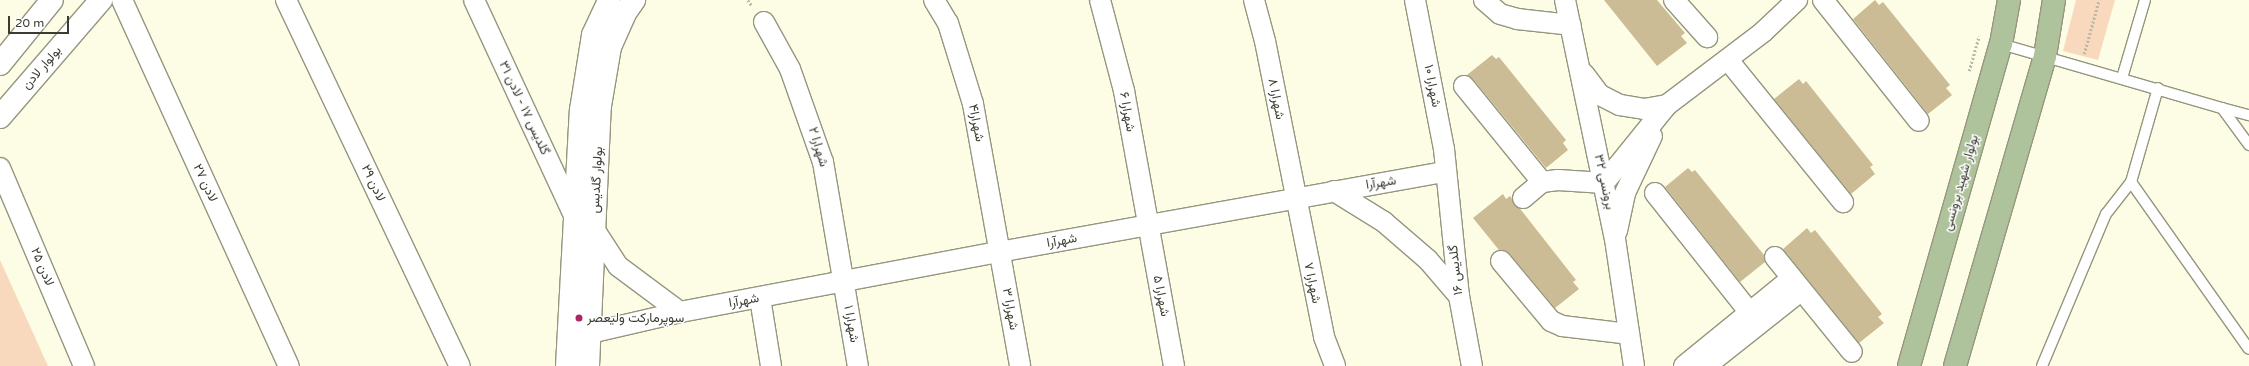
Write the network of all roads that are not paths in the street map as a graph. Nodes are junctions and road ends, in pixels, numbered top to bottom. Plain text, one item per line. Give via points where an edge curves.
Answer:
1 (52, 0) edge
2 (100, 0) edge
3 (122, 0) edge
4 (286, 0) edge
5 (474, 0) edge
6 (609, 0) edge
7 (634, 0) edge
8 (934, 0) edge
9 (1100, 0) edge
10 (1254, 0) edge
11 (1415, 0) edge
12 (1484, 0) edge
13 (1565, 0) edge
14 (1674, 0) edge
15 (1823, 0) edge
16 (2009, 0) edge
17 (2054, 0) edge
18 (2145, 0) edge
19 (1788, 4) edge
20 (764, 22) dead end
21 (1571, 25) junction
22 (1707, 37) dead end
23 (2001, 44) junction
24 (2045, 56) junction
25 (1728, 60) junction
26 (0, 64) edge
27 (1580, 69) junction
28 (2122, 78) junction
29 (1464, 86) dead end
30 (2158, 88) junction
31 (1667, 105) junction
32 (2222, 108) junction
33 (2249, 115) edge
34 (0, 117) edge
35 (1919, 120) dead end
36 (2249, 146) edge
37 (0, 168) edge
38 (1445, 172) junction
39 (1542, 182) junction
40 (2131, 182) junction
41 (1604, 183) junction
42 (1334, 191) junction
43 (1655, 193) dead end
44 (1523, 198) dead end
45 (1294, 199) junction
46 (1843, 202) dead end
47 (574, 215) junction
48 (1148, 226) junction
49 (594, 229) junction
50 (1615, 239) junction
51 (999, 252) junction
52 (1776, 257) dead end
53 (1501, 261) dead end
54 (843, 281) junction
55 (1797, 284) junction
56 (1459, 296) junction
57 (760, 298) junction
58 (680, 312) junction
59 (1754, 318) junction
60 (579, 332) junction
61 (1629, 334) junction
62 (2249, 349) edge
63 (1852, 352) dead end
64 (1710, 361) edge
65 (84, 366) edge
66 (289, 366) edge
67 (460, 366) edge
68 (567, 366) edge
69 (588, 366) edge
70 (771, 366) edge
71 (858, 366) edge
72 (1020, 366) edge
73 (1174, 366) edge
74 (1335, 366) edge
75 (1472, 366) edge
76 (1634, 366) edge
77 (1684, 366) edge
78 (1909, 366) edge
79 (1955, 366) edge
80 (2042, 366) edge

1 - 26 street
2 - 34 street, بولوار لادن
3 - 66 street, لادن ۲۷
4 - 67 street, لادن ۲۹
5 - 47 street, گلدیس ۱۷ - لادن ۳۱
6 - 47 street, بولوار گلدیس via 593,35 581,110
7 - 49 street, بولوار گلدیس via 625,13 610,47 602,91
8 - 51 street, شهرارا۴ via 948,23 973,104
9 - 48 street, شهرارا ۶ via 1124,91
10 - 45 street, شهرارا ۸ via 1265,41
11 - 38 street, شهرارا ۱۰ via 1444,149
12 - 21 street via 1500,14 1512,18
13 - 21 street, برونسی ۳۲
14 - 22 street
15 - 35 street
16 - 23 main road, بولوار شهید برونسی
17 - 24 main road
18 - 28 lane
19 - 25 street
20 - 54 street, شهرارا ۲ via 790,69 823,162
21 - 27 street, برونسی ۳۲
23 - 24 lane
23 - 78 main road, بولوار شهید برونسی
24 - 28 lane
24 - 79 main road
25 - 31 street
25 - 46 street
27 - 31 street via 1600,95 1620,105 1644,108
27 - 41 street, برونسی ۳۲
28 - 30 lane
29 - 39 street
30 - 32 lane
30 - 40 lane
31 - 41 street
31 - 50 street via 1625,194
32 - 33 lane
32 - 36 lane
37 - 65 street, لادن ۲۵
38 - 42 street, شهرآرا
38 - 56 street, گلدیس ۱۶
39 - 41 street via 1558,180
39 - 44 street
40 - 62 lane
40 - 80 lane via 2106,214
41 - 50 street, برونسی ۳۲
42 - 45 street, شهرآرا
42 - 56 street via 1384,222 1428,260
43 - 59 street
45 - 48 street, شهرآرا
45 - 74 street, شهرارا ۷ via 1324,337
47 - 60 street, بولوار گلدیس
48 - 51 street, شهرآرا
48 - 73 street, شهرارا ۵
49 - 58 street via 618,266
49 - 60 street, بولوار گلدیس
50 - 61 street, برونسی ۳۲
51 - 54 street, شهرآرا
51 - 72 street, شهرارا ۳
52 - 55 street
53 - 61 street via 1551,322 1562,326
54 - 57 street, شهرآرا
54 - 71 street, شهرارا ۱
55 - 59 street
55 - 63 street
56 - 75 street, گلدیس ۱۶
57 - 58 street, شهرآرا
57 - 70 street
58 - 60 street, شهرآرا
59 - 64 street
60 - 68 street, بولوار گلدیس
60 - 69 street, بولوار گلدیس
61 - 76 street, برونسی ۳۲
64 - 77 street

